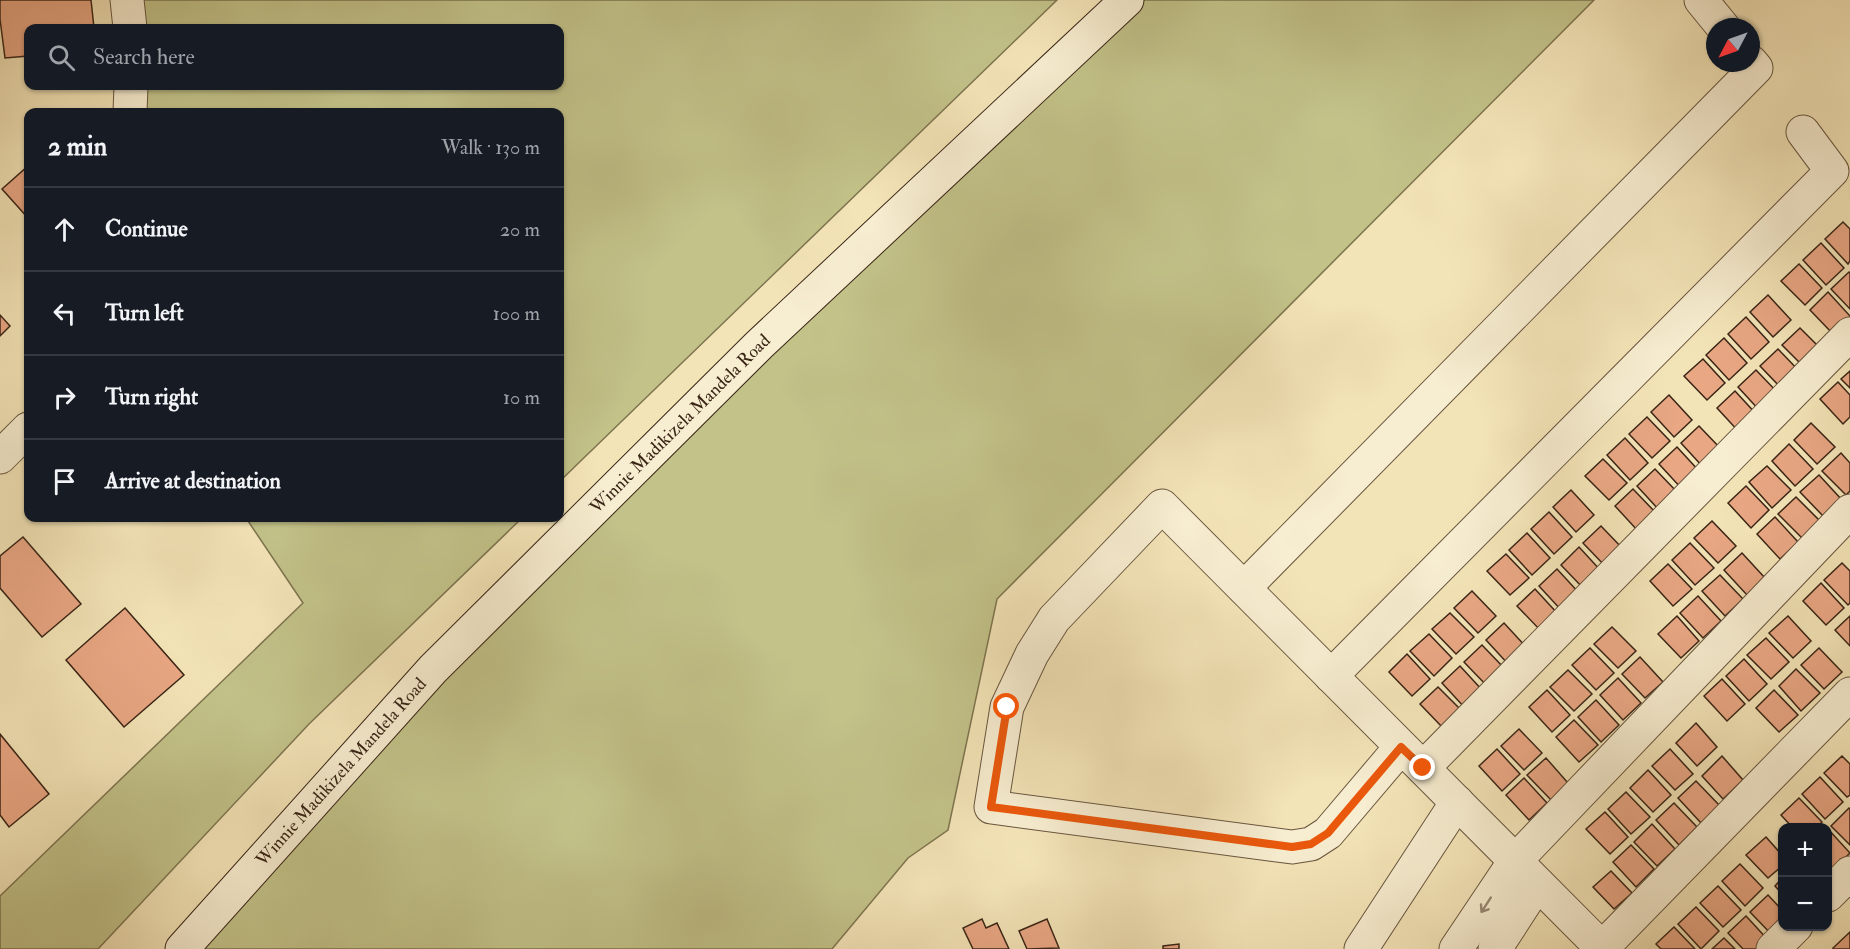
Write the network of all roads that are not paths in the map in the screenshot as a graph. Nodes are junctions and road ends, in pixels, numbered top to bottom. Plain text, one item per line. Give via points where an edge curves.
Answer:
1 (127, 0) edge
2 (1127, 0) edge
3 (1701, 0) edge
4 (1716, 18) edge
5 (130, 24) edge
6 (1752, 72) edge
7 (131, 90) edge
8 (130, 108) edge
9 (1803, 132) dead end
10 (1850, 334) edge
11 (24, 433) edge
12 (0, 457) edge
13 (1850, 511) edge
14 (1244, 588) junction
15 (1332, 676) junction
16 (1850, 694) edge
17 (1412, 758) junction
18 (1457, 802) junction
19 (1515, 861) junction
20 (1850, 873) edge
21 (1537, 884) junction
22 (1832, 890) edge
23 (1792, 931) edge
24 (1602, 948) edge
25 (182, 949) edge
26 (1361, 949) edge
27 (1456, 949) edge
28 (1495, 949) edge
29 (1773, 949) edge

1 - 5 street
2 - 25 street, Winnie Madikizela Mandela Road via 759,345 433,669
3 - 4 street
6 - 14 street
7 - 8 street
9 - 15 street via 1832,171
10 - 17 street
11 - 12 street
13 - 19 street
14 - 15 street
14 - 17 street via 1162,506 1054,619 1032,654 1007,707 991,807 1292,847 1311,844 1328,833
15 - 17 street
16 - 24 street
17 - 18 street
18 - 19 street
18 - 26 street
19 - 21 street
19 -> 27 street
20 - 22 street
21 - 24 street
21 - 28 street
23 - 29 street

